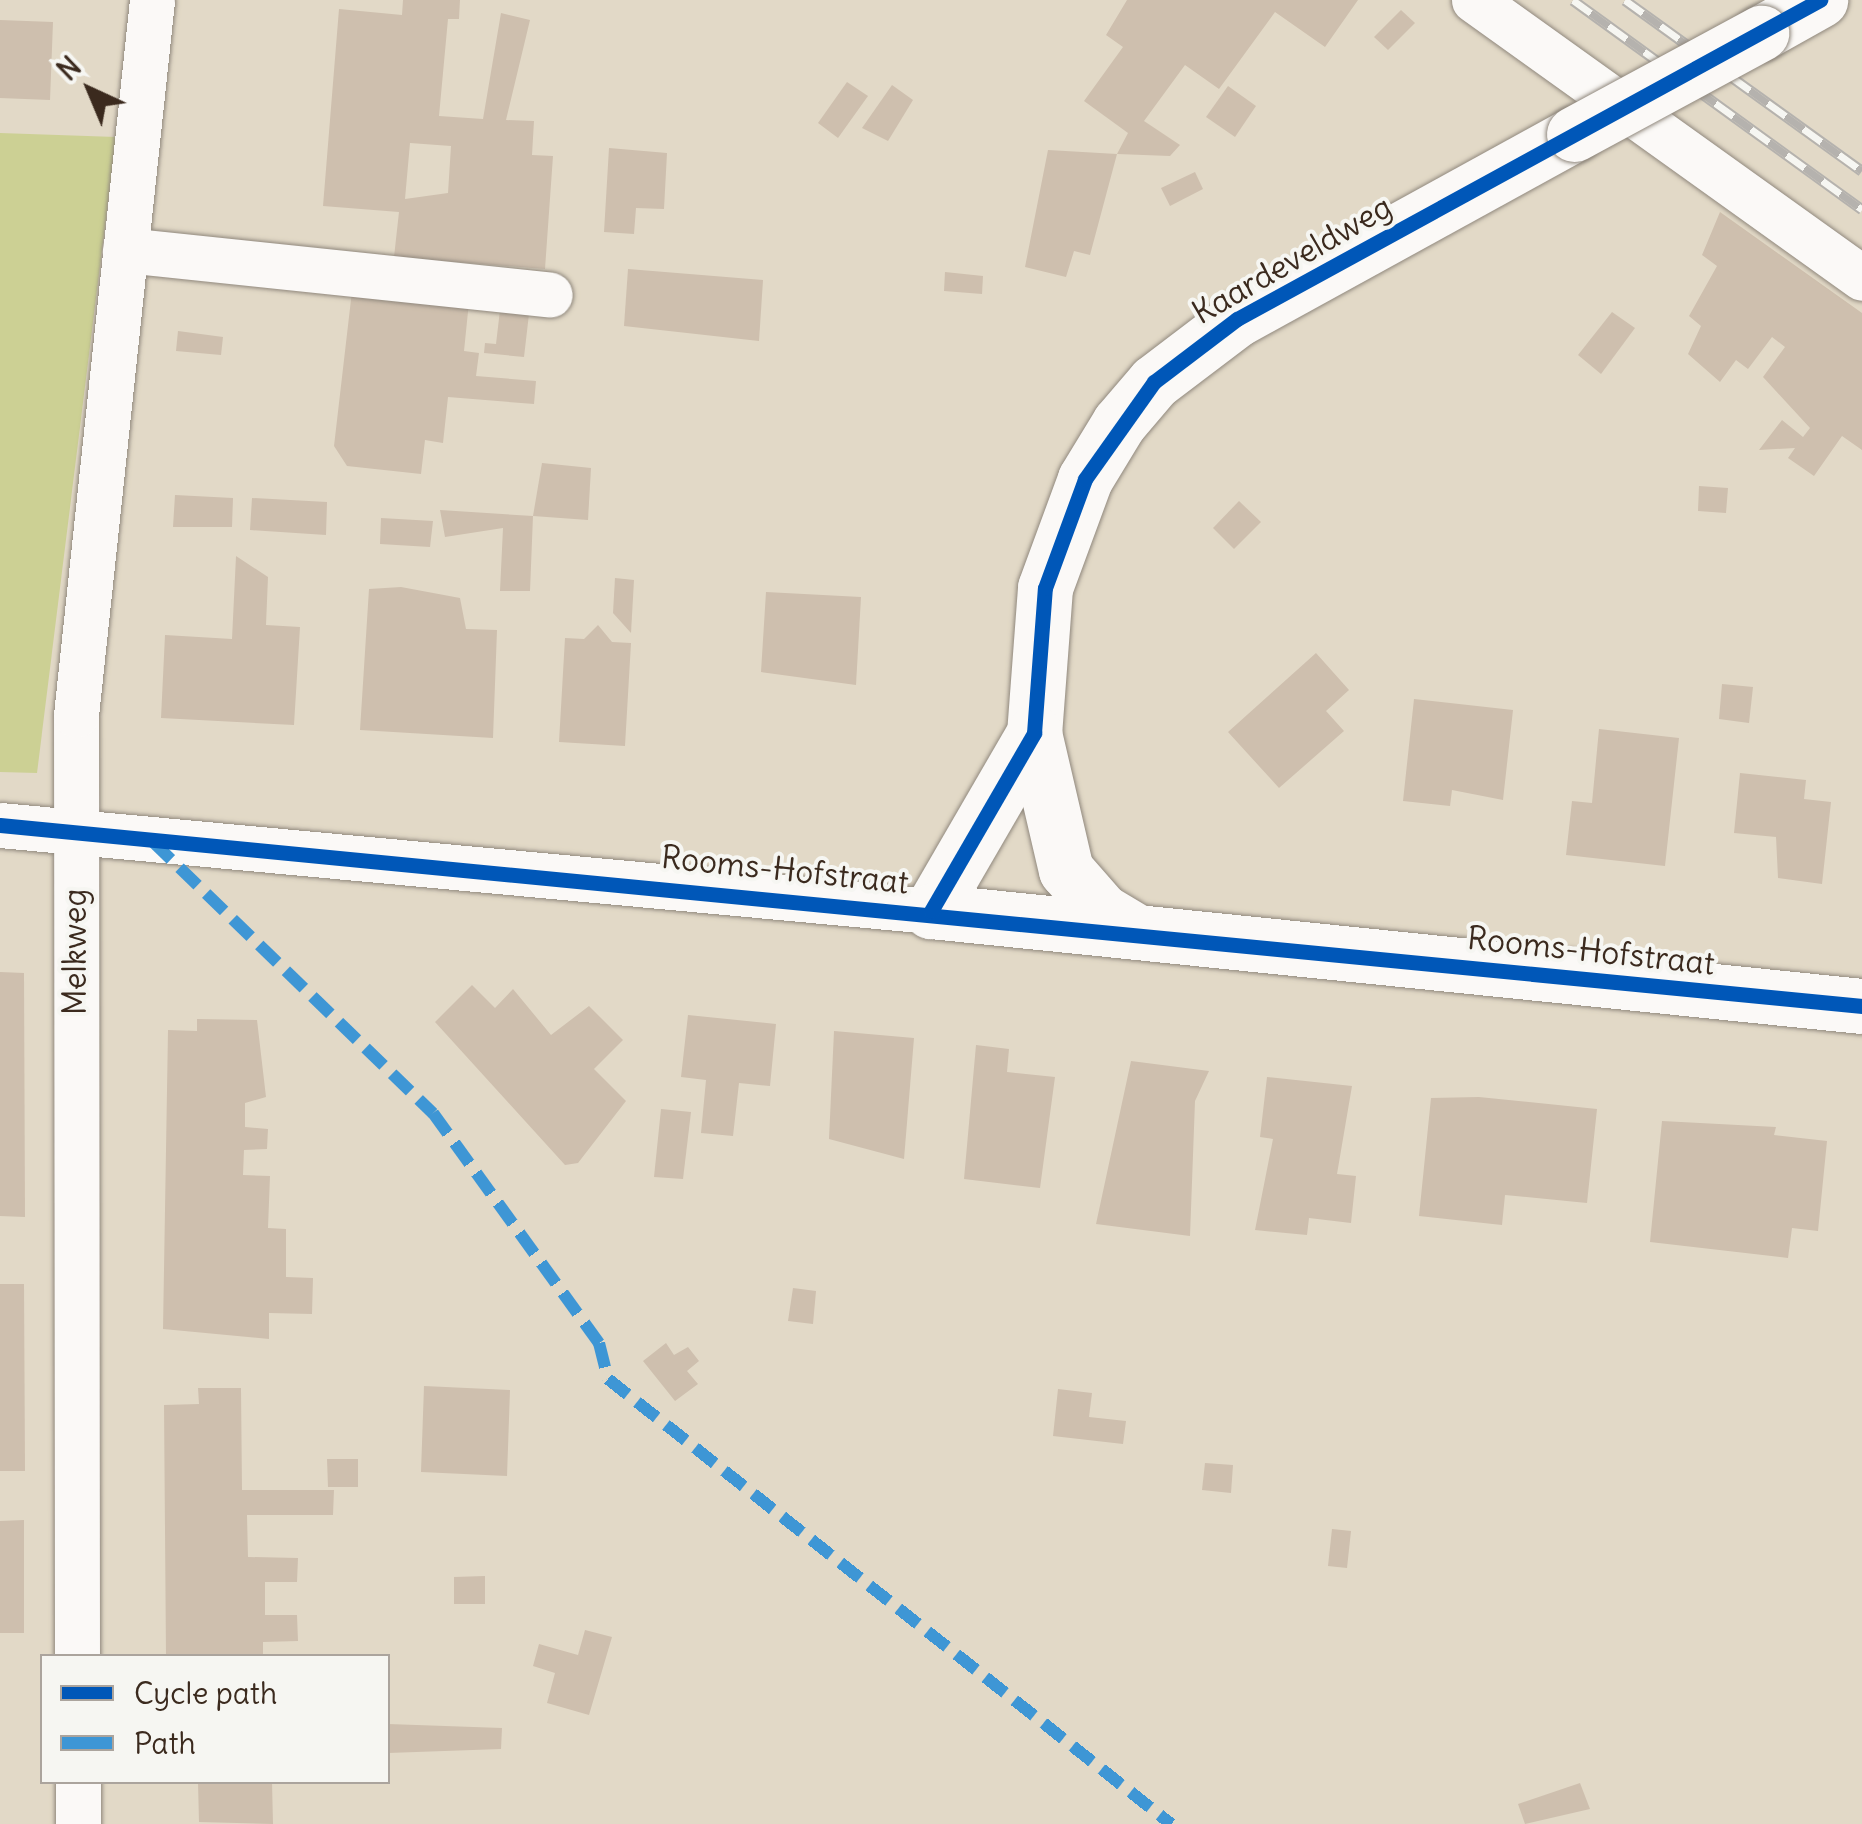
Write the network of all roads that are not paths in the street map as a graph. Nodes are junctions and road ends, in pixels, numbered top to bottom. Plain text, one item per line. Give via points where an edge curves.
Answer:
1 (152, 0) edge
2 (1474, 0) edge
3 (1820, 0) edge
4 (125, 250) junction
5 (1862, 278) edge
6 (550, 295) dead end
7 (1034, 733) junction
8 (0, 826) edge
9 (74, 828) junction
10 (932, 911) junction
11 (1140, 933) junction
12 (1862, 1006) edge
13 (77, 1654) edge
14 (78, 1784) edge
15 (78, 1824) edge

1 - 4 street, Melkweg
2 - 5 street
3 - 7 street, Kaardeveldweg, bridge via 1237,318 1154,382 1085,479 1045,588
4 - 6 street
4 - 9 street, Melkweg via 98,452
7 - 10 street, Kaardeveldweg
7 - 11 street via 1066,870 1102,911
8 - 9 street, Rooms-Hofstraat
9 - 10 street, Rooms-Hofstraat
9 - 13 street, Melkweg
10 - 11 street, Rooms-Hofstraat
11 - 12 street, Rooms-Hofstraat
14 - 15 street

